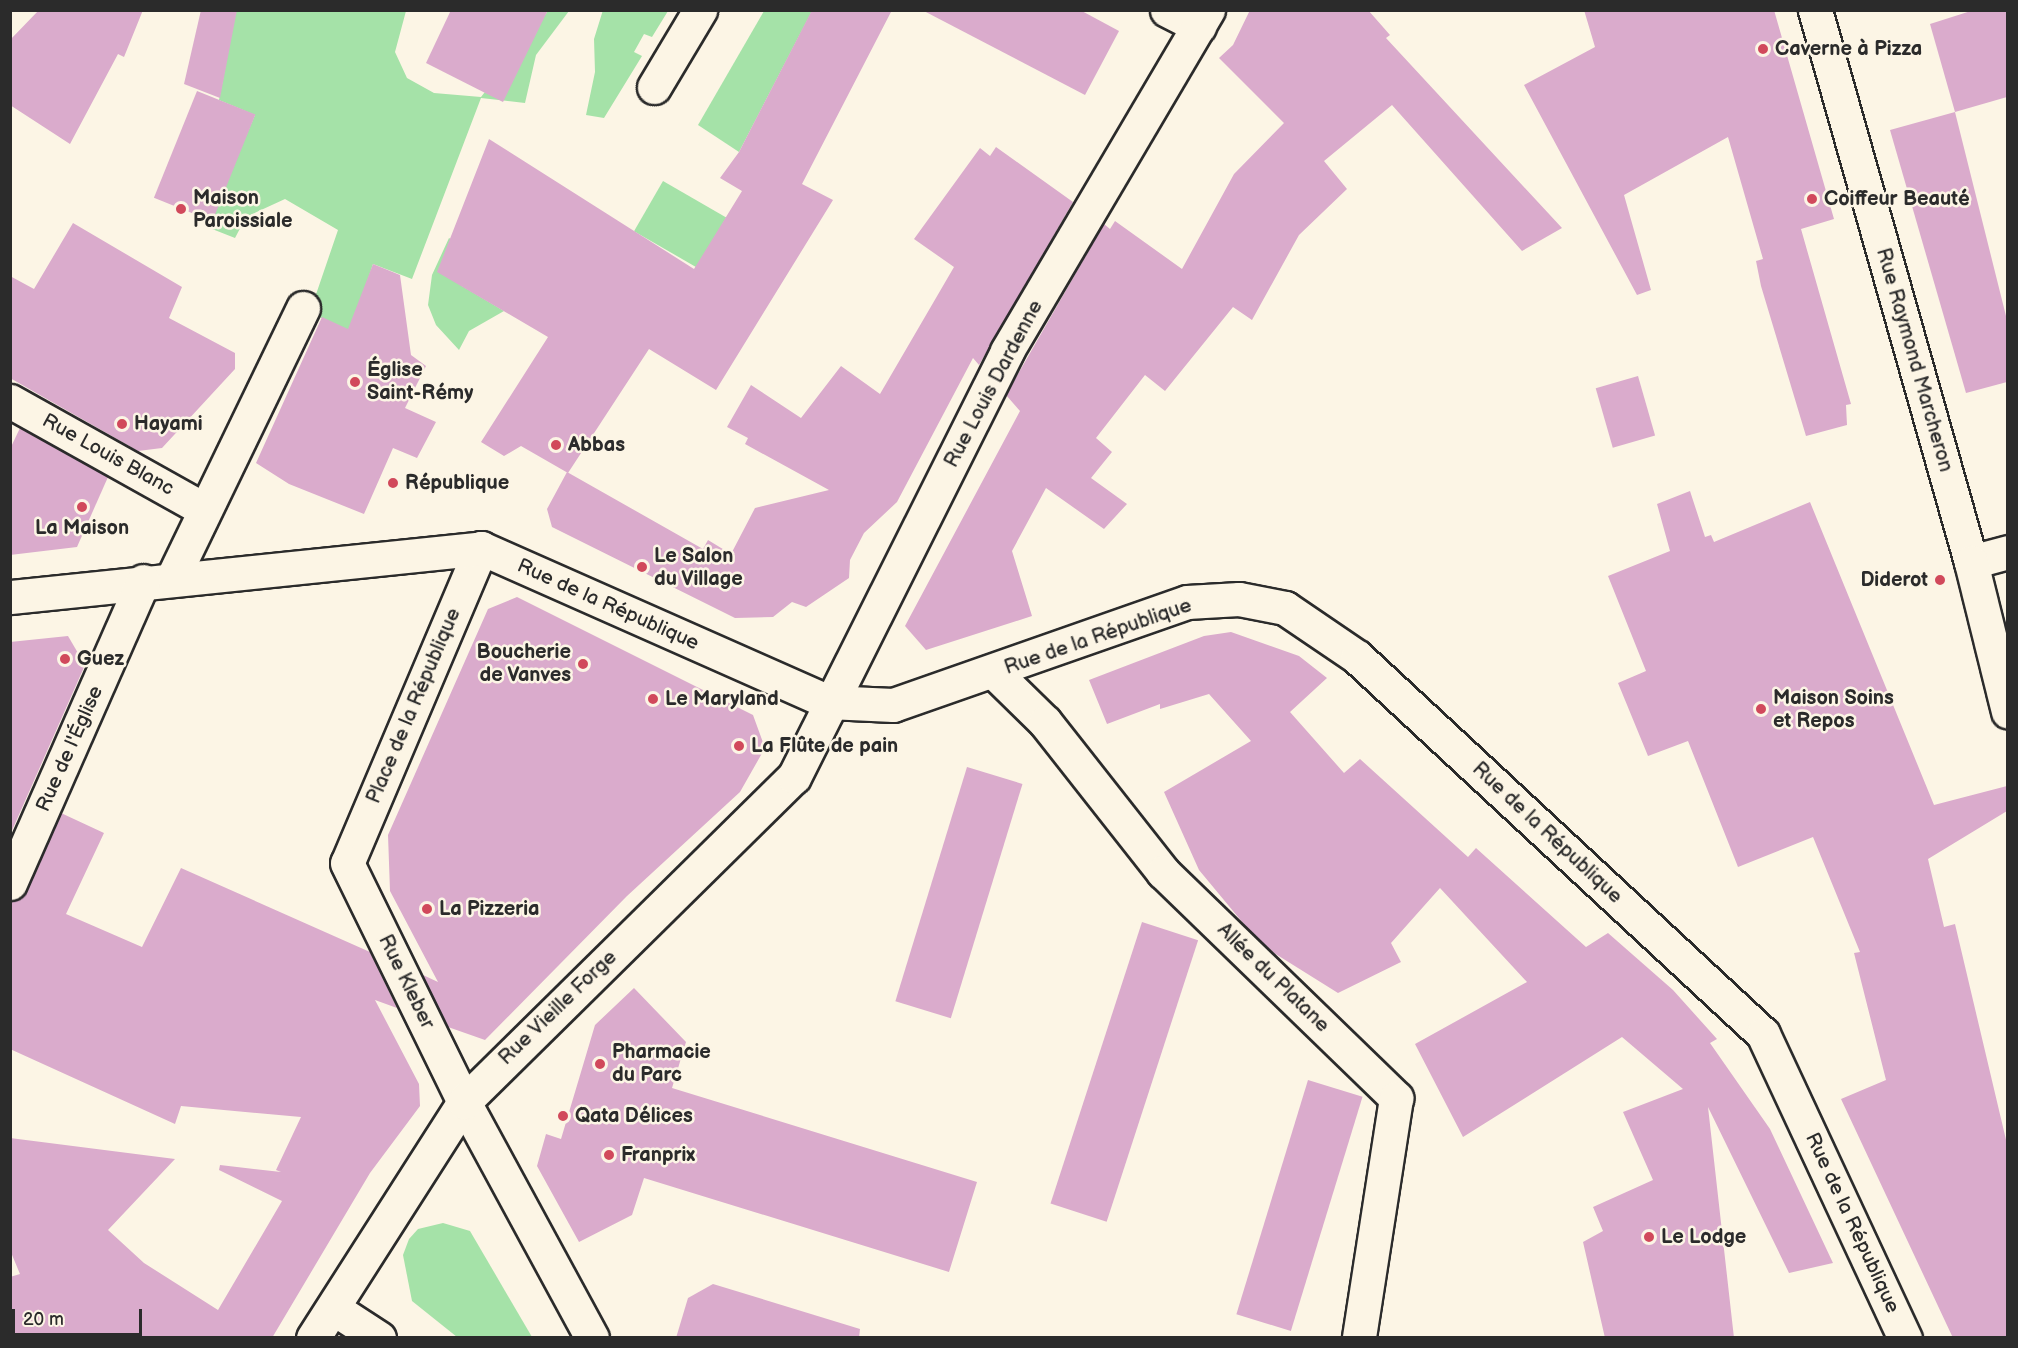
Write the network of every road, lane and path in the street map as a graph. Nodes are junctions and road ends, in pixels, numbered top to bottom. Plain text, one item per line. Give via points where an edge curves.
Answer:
1 (700, 10) edge
2 (1167, 10) edge
3 (1815, 10) edge
4 (1204, 18) edge
5 (654, 87) dead end
6 (303, 308) dead end
7 (10, 401) edge
8 (205, 510) junction
9 (481, 548) junction
10 (2007, 552) edge
11 (1971, 562) junction
12 (158, 580) junction
13 (10, 597) edge
14 (995, 673) junction
15 (828, 702) junction
16 (2007, 712) edge
17 (347, 863) joint
18 (10, 883) edge
19 (464, 1102) junction
20 (333, 1308) junction
21 (313, 1338) edge
22 (379, 1338) edge
23 (592, 1338) edge
24 (1359, 1338) edge
25 (1905, 1338) edge

1 - 5 street
2 - 4 street
3 - 11 street, Rue Raymond Marcheron
4 - 15 street, Rue Louis Dardenne via 1007,351
6 - 8 street
7 - 8 street, Rue Louis Blanc
8 - 12 street
9 - 12 street, Rue de la République
9 - 15 street, Rue de la République
9 - 17 street, Place de la République
10 - 11 street
11 - 16 street, Rue Raymond Marcheron
12 - 13 street, Rue de la République
12 - 18 street, Rue de l'Église
14 - 15 street, Rue de la République via 893,705
14 - 24 street, Allée du Platane via 1045,722 1163,872 1396,1098
14 - 25 street, Rue de la République via 1186,602 1239,599 1285,608 1357,657 1763,1034
15 - 19 street, Rue Vieille Forge via 794,777
17 - 19 street, Rue Kleber
19 - 20 street, Rue Vieille Forge
19 - 23 street, Rue Kleber
20 - 21 street, Rue Vieille Forge
20 - 22 street

